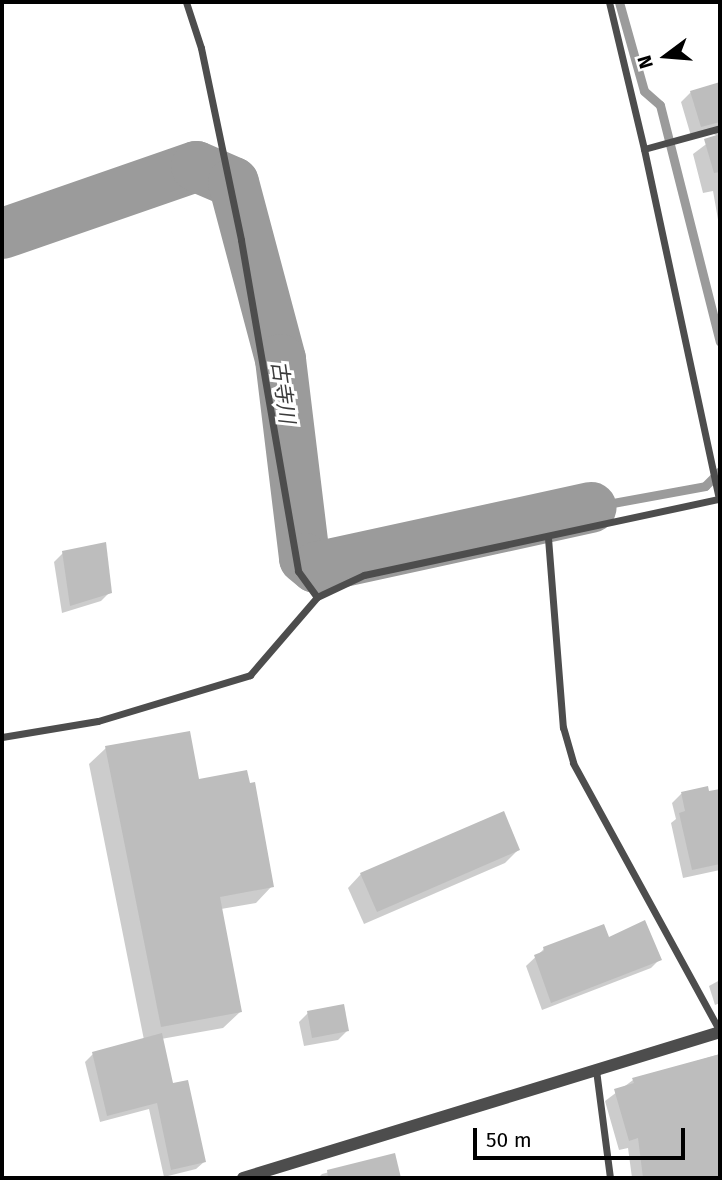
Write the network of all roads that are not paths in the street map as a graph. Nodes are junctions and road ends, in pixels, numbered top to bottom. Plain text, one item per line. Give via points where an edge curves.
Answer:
1 (186, 2) edge
2 (609, 2) edge
3 (720, 128) edge
4 (644, 149) junction
5 (720, 499) edge
6 (548, 538) junction
7 (317, 597) junction
8 (2, 737) edge
9 (720, 1032) edge
10 (596, 1070) junction
11 (243, 1178) edge
12 (610, 1178) edge

1 - 7 street via 201,48 241,240 298,571
2 - 4 street
3 - 4 street
4 - 5 street
5 - 6 street
6 - 7 street via 364,575
6 - 9 street via 563,727 573,763
7 - 8 street via 250,675 98,721
9 - 10 street
10 - 11 street
10 - 12 street

